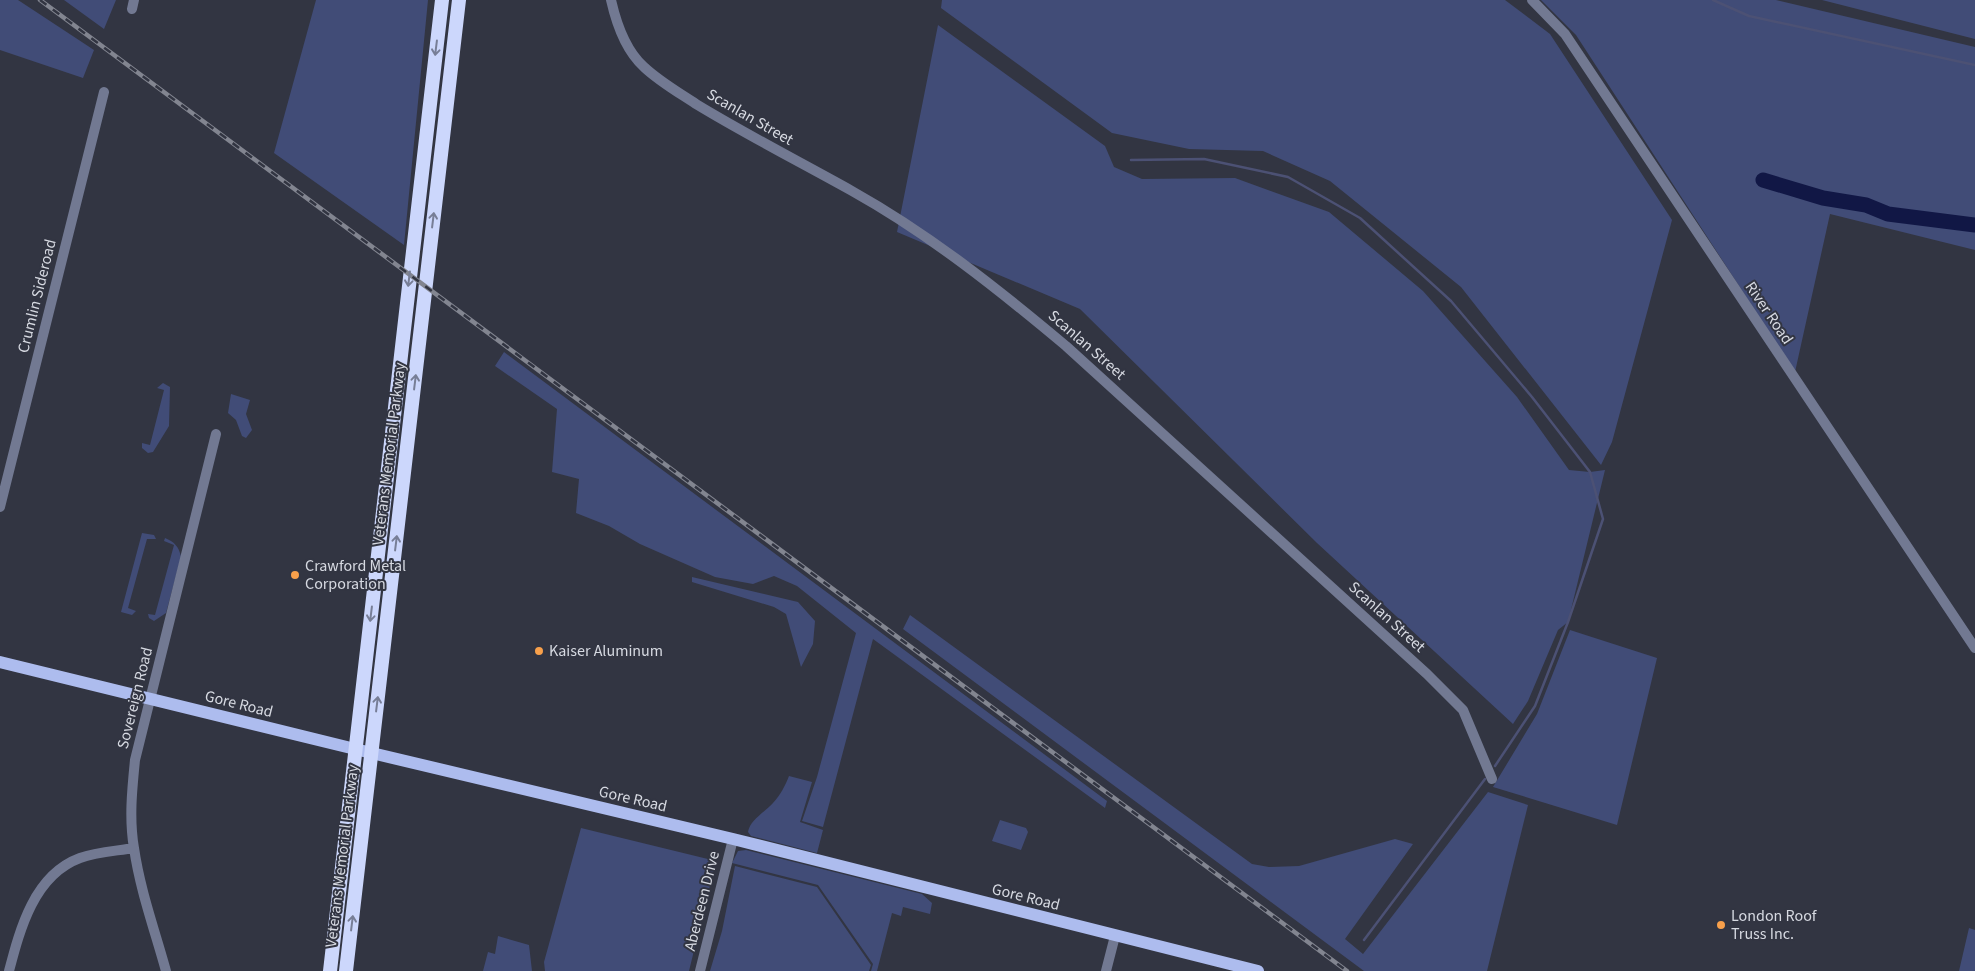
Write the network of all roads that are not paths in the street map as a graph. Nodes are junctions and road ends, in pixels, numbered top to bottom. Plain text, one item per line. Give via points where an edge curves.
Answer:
1 (442, 0) edge
2 (459, 0) edge
3 (611, 0) edge
4 (1532, 0) edge
5 (104, 92) dead end
6 (216, 434) dead end
7 (0, 508) edge
8 (1975, 648) edge
9 (0, 662) edge
10 (151, 698) junction
11 (355, 750) junction
12 (371, 753) junction
13 (1492, 779) dead end
14 (733, 839) junction
15 (134, 848) junction
16 (1115, 936) junction
17 (9, 971) edge
18 (166, 971) edge
19 (330, 971) edge
20 (346, 971) edge
21 (700, 971) edge
22 (1106, 971) edge
23 (1258, 971) edge

1 -> 11 highway, Veterans Memorial Parkway
12 -> 2 highway, Veterans Memorial Parkway
3 - 13 street, Scanlan Street via 620,31 642,66 671,89 915,229 1016,304 1066,346 1464,710
4 - 8 street, River Road via 1565,34
5 - 7 street, Crumlin Sideroad
6 - 10 street, Sovereign Road
9 - 10 main road, Gore Road
10 - 11 main road, Gore Road
10 - 15 street, Sovereign Road via 135,760 131,808
11 - 12 main road, Gore Road
11 - 19 highway, Veterans Memorial Parkway
12 - 14 main road, Gore Road
20 -> 12 highway, Veterans Memorial Parkway
14 - 16 main road, Gore Road
14 - 21 street, Aberdeen Drive
15 - 17 street via 80,858 58,871 39,890 18,934
15 - 18 street, Sovereign Road
16 - 22 street
16 - 23 main road, Gore Road

